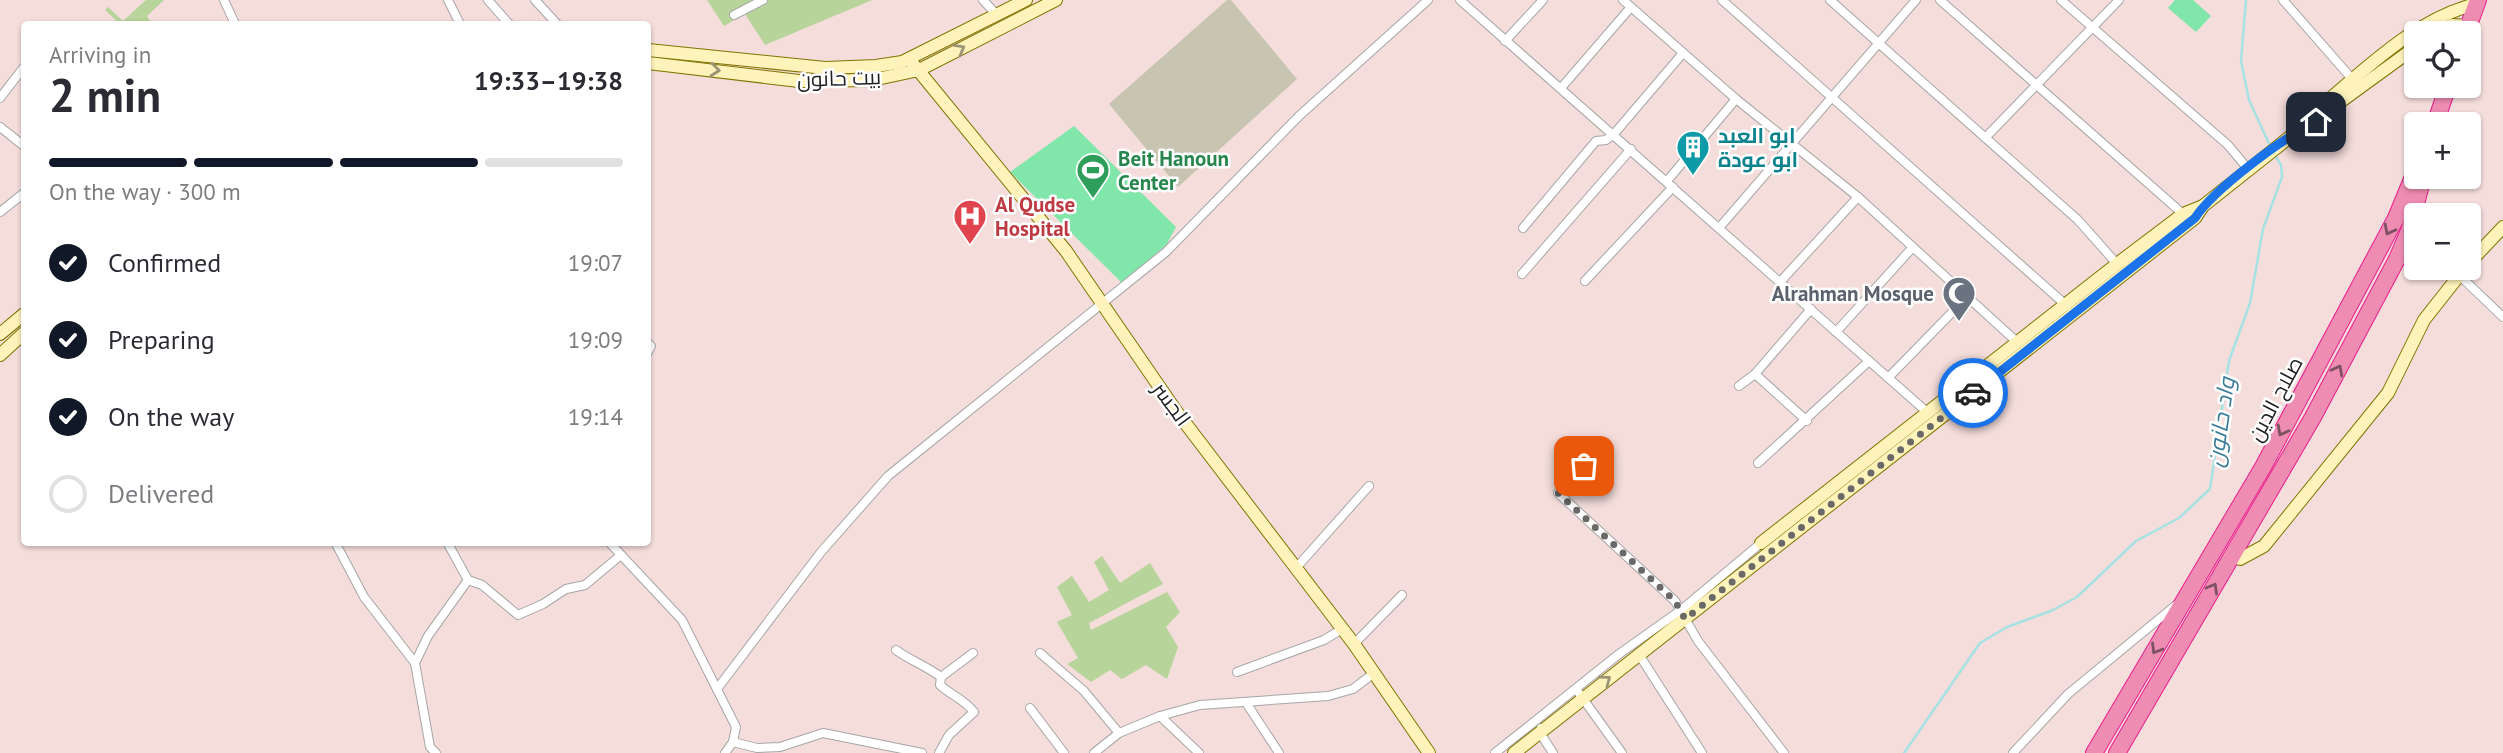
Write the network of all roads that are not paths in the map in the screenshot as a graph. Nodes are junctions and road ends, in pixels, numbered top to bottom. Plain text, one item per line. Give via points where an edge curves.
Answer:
1 (223, 0) edge
2 (448, 0) edge
3 (488, 0) edge
4 (535, 0) edge
5 (762, 0) edge
6 (983, 0) edge
7 (1026, 0) edge
8 (1056, 0) edge
9 (1428, 0) edge
10 (1460, 0) edge
11 (1543, 0) edge
12 (1623, 0) edge
13 (1722, 0) edge
14 (1830, 0) edge
15 (1916, 0) edge
16 (1940, 0) edge
17 (2061, 0) edge
18 (2119, 0) edge
19 (2283, 0) edge
20 (2477, 2) edge
21 (1631, 7) junction
22 (996, 14) junction
23 (734, 15) dead end
24 (233, 21) edge
25 (458, 21) edge
26 (506, 21) edge
27 (554, 21) edge
28 (2471, 21) edge
29 (2093, 29) junction
30 (1505, 41) junction
31 (1878, 44) junction
32 (651, 50) edge
33 (1683, 53) junction
34 (2404, 56) edge
35 (909, 59) junction
36 (651, 63) edge
37 (21, 70) edge
38 (919, 70) junction
39 (2353, 80) junction
40 (2037, 85) junction
41 (1561, 88) junction
42 (1832, 96) junction
43 (0, 98) edge
44 (1736, 99) junction
45 (0, 127) edge
46 (2300, 129) junction
47 (1614, 134) junction
48 (1985, 138) junction
49 (1792, 142) junction
50 (21, 144) edge
51 (1631, 149) junction
52 (2252, 166) junction
53 (1670, 184) junction
54 (2408, 189) edge
55 (2420, 189) edge
56 (21, 195) edge
57 (1857, 197) junction
58 (2203, 206) junction
59 (0, 212) edge
60 (2183, 214) junction
61 (2503, 227) edge
62 (1523, 228) dead end
63 (1719, 228) junction
64 (1913, 247) junction
65 (2481, 250) edge
66 (2117, 264) junction
67 (1522, 274) dead end
68 (2455, 280) edge
69 (2470, 280) edge
70 (1585, 281) dead end
71 (1781, 281) junction
72 (1968, 296) junction
73 (1103, 304) junction
74 (2067, 306) junction
75 (1811, 309) junction
76 (21, 316) edge
77 (2503, 317) edge
78 (1836, 332) junction
79 (0, 334) edge
80 (21, 336) edge
81 (2017, 342) junction
82 (0, 355) edge
83 (1869, 361) junction
84 (1755, 373) junction
85 (1888, 378) junction
86 (1739, 386) dead end
87 (1927, 412) junction
88 (1807, 421) junction
89 (1758, 463) dead end
90 (1584, 466) dead end
91 (1369, 486) dead end
92 (1761, 543) joint
93 (337, 546) edge
94 (449, 546) edge
95 (613, 546) edge
96 (621, 555) junction
97 (2232, 556) junction
98 (1296, 568) junction
99 (468, 580) junction
100 (1402, 595) dead end
101 (2186, 597) junction
102 (1683, 615) junction
103 (1342, 629) junction
104 (1354, 644) junction
105 (896, 650) dead end
106 (1635, 650) junction
107 (973, 653) dead end
108 (1040, 653) dead end
109 (415, 663) junction
110 (1237, 672) dead end
111 (1374, 673) junction
112 (941, 677) junction
113 (717, 689) junction
114 (1580, 693) junction
115 (1247, 704) junction
116 (1030, 708) dead end
117 (1160, 716) junction
118 (1540, 725) junction
119 (1119, 733) junction
120 (733, 742) junction
121 (430, 751) edge
122 (725, 753) edge
123 (922, 753) edge
124 (939, 753) edge
125 (1063, 753) edge
126 (1094, 753) edge
127 (1199, 753) edge
128 (1279, 753) edge
129 (1429, 753) edge
130 (1494, 753) edge
131 (1514, 753) edge
132 (1553, 753) edge
133 (1622, 753) edge
134 (1702, 753) edge
135 (1784, 753) edge
136 (2012, 753) edge
137 (2095, 753) edge
138 (2117, 753) edge

1 - 24 street
2 - 25 street
3 - 26 street
4 - 27 street
5 - 23 street
6 - 22 street
7 - 22 street, بيت حانون
38 -> 8 street, بيت حانون
9 - 73 street via 1299,116 1166,252
10 - 30 street
11 - 30 street
12 - 21 street
13 - 42 street
14 - 31 street
15 - 31 street
16 - 40 street
17 - 29 street
18 - 29 street
19 - 39 street
20 - 28 highway
20 - 39 street via 2432,20
21 - 33 street
21 - 41 street
22 - 35 street, بيت حانون
29 - 40 street
29 - 52 street
30 - 41 street
31 - 42 street
31 - 48 street
32 - 35 street, بيت حانون via 850,69
33 - 44 street
33 - 47 street
34 - 46 street
35 - 38 street, الجسر
36 -> 38 street, بيت حانون via 799,81 872,80
37 - 43 street
38 - 73 street, الجسر via 1040,218
39 - 46 street
40 - 48 street
40 - 60 street
41 - 47 street
42 - 49 street
42 - 74 street
44 - 49 street
44 - 53 street
45 - 50 street
46 - 52 street
47 - 51 street
47 - 62 street via 1596,141
48 - 66 street via 2078,220
49 - 57 street
49 - 63 street
51 - 53 street
51 - 67 street
52 - 58 street
53 - 63 street
53 - 70 street
54 -> 101 highway, صلاح الدين via 2269,455
97 -> 55 highway, صلاح الدين via 2397,260
56 - 59 street
57 - 64 street
57 - 71 street
58 - 60 street
58 - 102 street via 2195,218
60 - 66 street
61 - 65 street
63 - 71 street
64 - 72 street
64 - 78 street
66 - 74 street
68 - 97 street via 2424,320 2388,393 2304,499 2264,546 2240,559
69 - 77 street
71 - 75 street
72 - 81 street
72 - 85 street
73 - 98 street, الجسر via 1176,411
73 - 113 street via 888,476 821,552
74 - 81 street
75 - 78 street
75 - 84 street
76 - 79 street
78 - 83 street
80 - 82 street
81 - 87 street
83 - 85 street
83 - 88 street
84 - 86 street
84 - 88 street
85 - 87 street
87 - 92 street
88 - 89 street
90 - 102 street via 1558,493
91 - 98 street
92 - 102 street
93 - 109 street via 364,597
94 - 99 street
95 - 96 street
96 - 99 street via 585,585 566,589 518,614 482,585
96 - 113 street via 682,620
138 -> 97 highway, صلاح الدين
98 - 103 street, الجسر
99 - 109 street via 428,636
100 - 104 street
101 - 136 street via 2068,694
101 -> 137 highway, صلاح الدين
102 - 106 street
102 - 135 street
103 - 104 street, الجسر
103 - 110 street
104 - 111 street, الجسر
105 - 112 street
106 - 114 street
106 - 134 street
107 - 112 street
108 - 119 street via 1084,691
109 - 121 street
111 - 115 street via 1353,690
111 - 129 street, الجسر
112 - 124 street via 940,685 965,699 974,712 948,735
113 - 120 street via 736,727
114 - 118 street
114 - 133 street
115 - 117 street via 1200,705
115 - 128 street
116 - 125 street
117 - 119 street
117 - 127 street
118 - 130 street
118 - 131 street
118 - 132 street
119 - 126 street
120 - 122 street
120 - 123 street via 780,747 823,733

